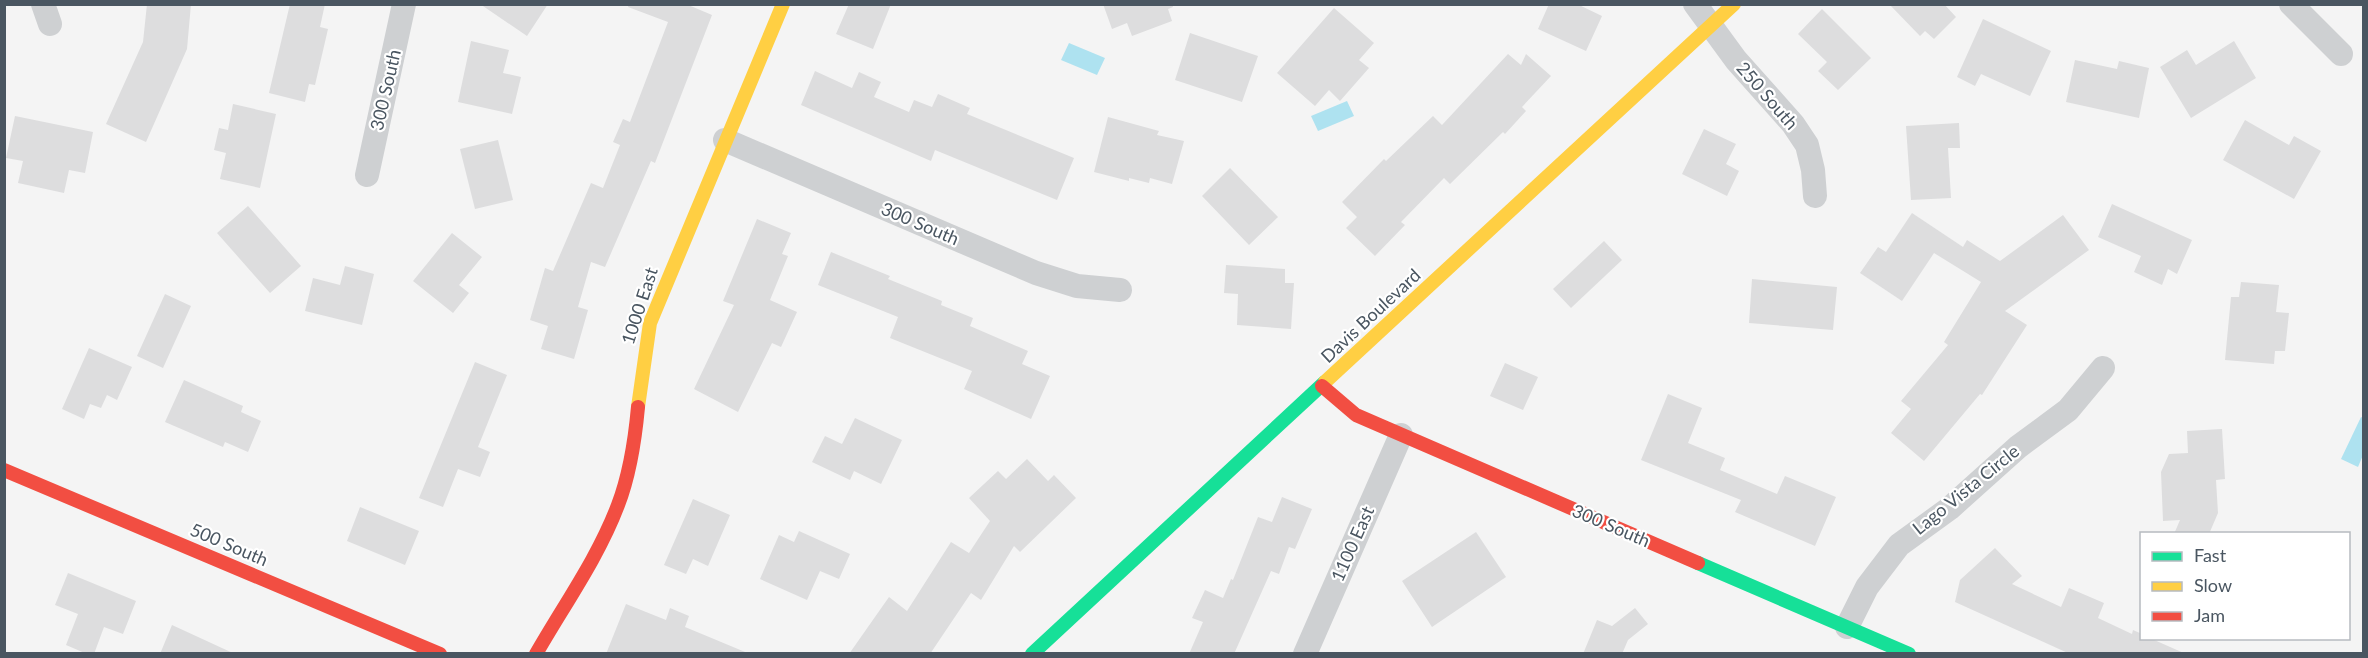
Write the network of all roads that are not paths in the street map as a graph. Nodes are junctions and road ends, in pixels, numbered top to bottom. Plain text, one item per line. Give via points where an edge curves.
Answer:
1 (404, 4) edge
2 (783, 4) edge
3 (1695, 4) edge
4 (1734, 4) edge
5 (2291, 4) edge
6 (1710, 26) junction
7 (2341, 54) dead end
8 (725, 140) junction
9 (366, 175) dead end
10 (1815, 196) dead end
11 (1120, 290) dead end
12 (2103, 368) dead end
13 (1322, 386) junction
14 (1401, 435) junction
15 (4, 470) edge
16 (1847, 627) junction
17 (440, 654) edge
18 (536, 654) edge
19 (1032, 654) edge
20 (1305, 654) edge
21 (1909, 654) edge

1 - 9 street, 300 South
2 - 8 street, 1000 East
3 - 6 street, 250 South
4 - 6 street, Davis Boulevard
5 - 7 street
6 - 10 street, 250 South via 1807,145
6 - 13 street, Davis Boulevard
8 - 11 street, 300 South via 1036,273 1077,286
8 - 18 street, 1000 East via 650,323 621,499 596,553
12 - 16 street, Lago Vista Circle via 2068,410 1899,545 1866,588
13 - 14 street, 300 South via 1356,415
13 - 19 street, Davis Boulevard
14 - 16 street, 300 South
14 - 20 street, 1100 East
15 - 17 street, 500 South
16 - 21 street, 300 South

